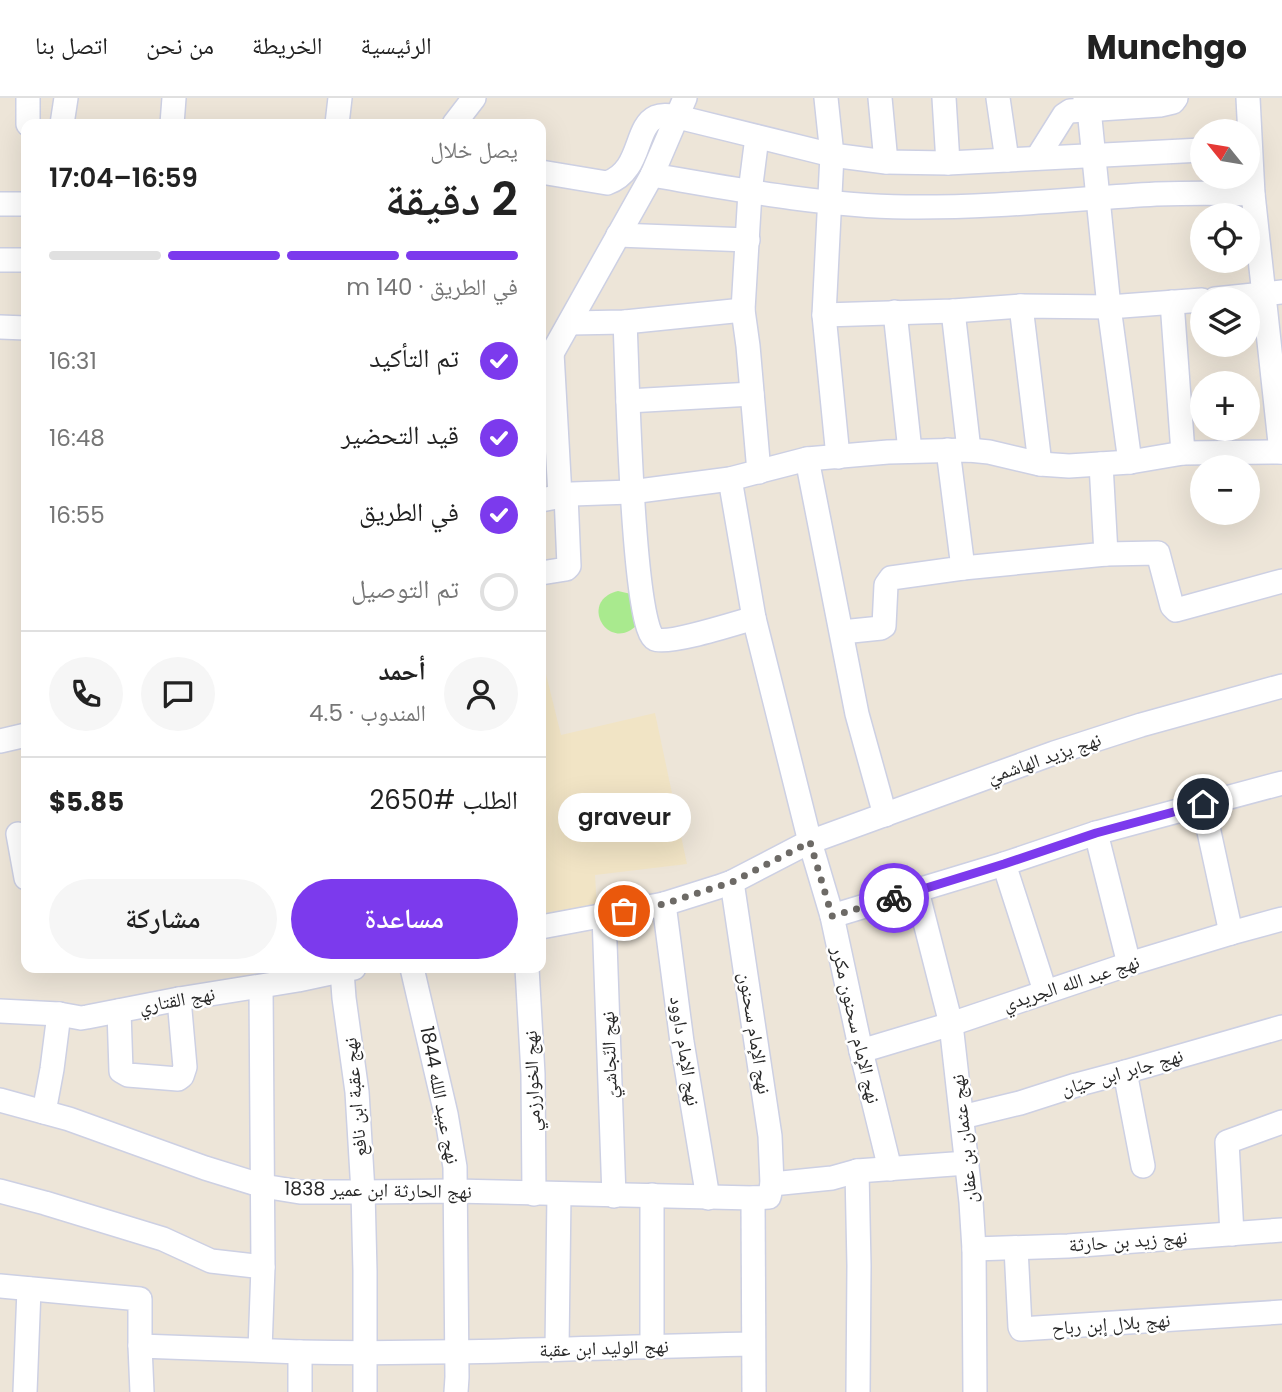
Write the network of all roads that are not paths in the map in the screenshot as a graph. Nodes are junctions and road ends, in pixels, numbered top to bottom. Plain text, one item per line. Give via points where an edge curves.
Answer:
1 (27, 98) edge
2 (66, 98) edge
3 (174, 98) edge
4 (340, 98) edge
5 (474, 98) edge
6 (827, 98) edge
7 (880, 98) edge
8 (944, 98) edge
9 (998, 98) edge
10 (1176, 98) edge
11 (1248, 98) edge
12 (1087, 104) edge
13 (682, 107) edge
14 (28, 119) edge
15 (63, 119) edge
16 (172, 119) edge
17 (338, 119) edge
18 (458, 119) edge
19 (1248, 119) edge
20 (757, 137) junction
21 (1190, 151) edge
22 (832, 155) junction
23 (1094, 155) junction
24 (1037, 158) junction
25 (1007, 160) junction
26 (886, 162) junction
27 (948, 163) junction
28 (546, 173) edge
29 (652, 175) junction
30 (1253, 189) edge
31 (750, 192) junction
32 (1253, 194) junction
33 (1098, 199) junction
34 (829, 201) junction
35 (0, 204) edge
36 (21, 205) edge
37 (618, 235) junction
38 (748, 240) junction
39 (0, 260) edge
40 (21, 260) edge
41 (1273, 293) edge
42 (1190, 301) edge
43 (1172, 302) junction
44 (1021, 306) junction
45 (1109, 307) junction
46 (743, 310) junction
47 (953, 311) junction
48 (895, 312) junction
49 (824, 315) junction
50 (625, 322) junction
51 (0, 327) edge
52 (21, 328) edge
53 (553, 344) edge
54 (752, 394) junction
55 (628, 401) junction
56 (958, 450) junction
57 (910, 451) junction
58 (1282, 452) edge
59 (1183, 453) junction
60 (838, 457) junction
61 (807, 459) junction
62 (1130, 462) junction
63 (1040, 464) junction
64 (1101, 464) junction
65 (759, 471) junction
66 (730, 479) junction
67 (631, 492) junction
68 (556, 497) edge
69 (1106, 554) junction
70 (963, 568) junction
71 (546, 572) edge
72 (1282, 580) edge
73 (754, 618) junction
74 (842, 632) junction
75 (1282, 686) edge
76 (21, 736) edge
77 (0, 741) edge
78 (1282, 783) edge
79 (1203, 804) junction
80 (885, 815) junction
81 (1096, 833) junction
82 (15, 834) edge
83 (810, 842) junction
84 (21, 858) edge
85 (1004, 864) junction
86 (732, 882) junction
87 (917, 891) junction
88 (664, 904) junction
89 (604, 915) junction
90 (832, 916) junction
91 (1282, 919) edge
92 (546, 926) edge
93 (1231, 933) junction
94 (1129, 964) junction
95 (321, 973) edge
96 (336, 973) edge
97 (413, 973) edge
98 (527, 973) edge
99 (261, 986) junction
100 (1045, 991) junction
101 (179, 999) junction
102 (0, 1011) edge
103 (119, 1011) junction
104 (59, 1014) junction
105 (951, 1024) junction
106 (1282, 1027) edge
107 (861, 1051) junction
108 (1125, 1072) junction
109 (0, 1100) edge
110 (44, 1112) junction
111 (962, 1117) junction
112 (1282, 1122) edge
113 (967, 1163) junction
114 (1143, 1166) dead end
115 (890, 1169) junction
116 (857, 1171) junction
117 (262, 1186) junction
118 (0, 1191) edge
119 (455, 1191) junction
120 (363, 1192) junction
121 (765, 1193) junction
122 (534, 1194) junction
123 (559, 1194) junction
124 (614, 1195) junction
125 (652, 1195) junction
126 (708, 1198) junction
127 (1282, 1230) edge
128 (1232, 1234) junction
129 (1016, 1248) junction
130 (974, 1249) junction
131 (263, 1267) junction
132 (0, 1286) edge
133 (29, 1289) junction
134 (1282, 1312) edge
135 (753, 1344) junction
136 (140, 1346) junction
137 (652, 1346) junction
138 (557, 1349) junction
139 (260, 1350) junction
140 (456, 1351) junction
141 (300, 1352) junction
142 (365, 1352) junction
143 (25, 1392) edge
144 (142, 1392) edge
145 (300, 1392) edge
146 (365, 1392) edge
147 (456, 1392) edge
148 (754, 1392) edge
149 (858, 1392) edge
150 (975, 1392) edge

1 - 14 street
2 - 15 street
3 - 16 street
4 - 17 street
5 - 18 street
6 - 22 street
7 - 26 street
8 - 27 street
9 - 25 street
10 - 12 street via 1160,105
11 - 19 street
12 - 23 street
12 - 24 street via 1067,112
13 - 20 street
13 - 28 street via 650,121 617,180 607,183
13 - 29 street
20 - 22 street
20 - 31 street
21 - 23 street
22 - 26 street
22 - 34 street
23 - 24 street
23 - 33 street
24 - 25 street
25 - 27 street
26 - 27 street
29 - 31 street
29 - 37 street
30 - 32 street
31 - 34 street
31 - 38 street
32 - 33 street
32 - 41 street
33 - 34 street via 904,207
33 - 45 street
34 - 49 street
35 - 36 street
37 - 38 street
37 - 53 street
38 - 46 street
39 - 40 street
41 - 58 street
42 - 43 street
43 - 45 street
43 - 59 street
44 - 45 street
44 - 47 street
44 - 63 street
45 - 62 street
46 - 50 street
46 - 54 street
47 - 48 street
47 - 56 street
48 - 49 street
48 - 57 street
49 - 60 street
50 - 53 street
50 - 55 street
51 - 52 street
53 - 68 street
54 - 55 street
54 - 65 street
55 - 67 street
56 - 57 street
56 - 63 street
56 - 70 street
57 - 60 street
58 - 59 street
59 - 62 street
60 - 61 street
61 - 65 street
61 - 74 street
62 - 64 street
63 - 64 street
64 - 69 street
65 - 66 street
66 - 67 street
66 - 73 street, نهج الإمام سحنون مكرر
67 - 68 street
67 - 73 street via 650,636 662,640 683,637
68 - 71 street via 569,566
69 - 70 street
69 - 72 street via 1158,553 1172,606 1178,610
70 - 74 street via 891,579 886,585 884,626
73 - 83 street, نهج الإمام سحنون مكرر
74 - 80 street via 857,714
75 - 80 street, نهج يزيد الهاشميّ via 1140,725
76 - 77 street
78 - 79 street
79 - 81 street
79 - 93 street
80 - 83 street, نهج يزيد الهاشميّ
81 - 85 street
81 - 94 street
82 - 84 street
83 - 86 street, نهج يزيد الهاشميّ
83 - 90 street, نهج الإمام سحنون مكرر
85 - 87 street
85 - 100 street
86 - 88 street, نهج يزيد الهاشميّ
86 - 121 street, نهج الإمام سحنون via 770,1136
87 - 90 street
87 - 105 street, نهج عثمان بن عفان
88 - 89 street, نهج يزيد الهاشميّ
88 - 126 street, نهج الإمام داوود
89 - 92 street, نهج يزيد الهاشميّ
89 - 124 street, نهج النّجاشيّ
90 - 107 street, نهج الإمام سحنون مكرر
91 - 93 street, نهج عبد الله الجريدي
93 - 94 street, نهج عبد الله الجريدي
94 - 100 street, نهج عبد الله الجريدي
95 - 99 street, نهج القتاري
96 - 120 street, نهج عقبة ابن نافع via 344,998 357,1092
97 - 119 street, نهج عبيد اللله 1844 via 454,1156
98 - 122 street, نهج الخوارزمي
99 - 101 street, نهج القتاري
99 - 117 street
100 - 105 street, نهج عبد الله الجريدي
101 - 103 street, نهج القتاري
101 - 103 street via 185,1067 178,1079 121,1071
102 - 104 street, نهج القتاري
103 - 104 street, نهج القتاري via 81,1018
104 - 110 street
105 - 107 street, نهج عبد الله الجريدي
105 - 111 street, نهج عثمان بن عفان
106 - 108 street, نهج جابر ابن حيّان
107 - 115 street, نهج الإمام سحنون مكرر
108 - 111 street, نهج جابر ابن حيّان
108 - 114 street
109 - 110 street, نهج الحارثة ابن عمير 1838
110 - 117 street, نهج الحارثة ابن عمير 1838
111 - 113 street, نهج عثمان بن عفان
112 - 128 street via 1227,1142
113 - 115 street, نهج الحارثة ابن عمير 1838
113 - 130 street, نهج عثمان بن عفان
115 - 116 street, نهج الحارثة ابن عمير 1838
116 - 121 street, نهج الحارثة ابن عمير 1838
116 - 149 street
117 - 120 street, نهج الحارثة ابن عمير 1838 via 300,1192
117 - 131 street
118 - 131 street via 163,1239 205,1260
119 - 120 street, نهج الحارثة ابن عمير 1838
119 - 122 street, نهج الحارثة ابن عمير 1838
119 - 140 street, نهج عبيد اللله 1844
120 - 142 street, نهج عقبة ابن نافع
121 - 126 street, نهج الحارثة ابن عمير 1838
121 - 135 street, نهج الإمام سحنون
122 - 123 street, نهج الحارثة ابن عمير 1838
123 - 124 street, نهج الحارثة ابن عمير 1838
123 - 138 street
124 - 125 street, نهج الحارثة ابن عمير 1838
125 - 126 street, نهج الحارثة ابن عمير 1838
125 - 137 street
127 - 128 street, نهج زيد بن حارثة
128 - 129 street, نهج زيد بن حارثة
129 - 130 street, نهج زيد بن حارثة
129 - 134 street, نهج بلال إبن رباح via 1021,1329
130 - 150 street, نهج عثمان بن عفان
131 - 139 street
132 - 133 street
133 - 136 street via 140,1299
133 - 143 street
135 - 137 street, نهج الوليد ابن عقبة
135 - 148 street, نهج الإمام سحنون
136 - 139 street, نهج الوليد ابن عقبة
136 - 144 street
137 - 138 street, نهج الوليد ابن عقبة
138 - 140 street, نهج الوليد ابن عقبة
139 - 141 street, نهج الوليد ابن عقبة
140 - 142 street, نهج الوليد ابن عقبة
140 - 147 street, نهج عبيد اللله 1844
141 - 142 street, نهج الوليد ابن عقبة
141 - 145 street
142 - 146 street, نهج عقبة ابن نافع

